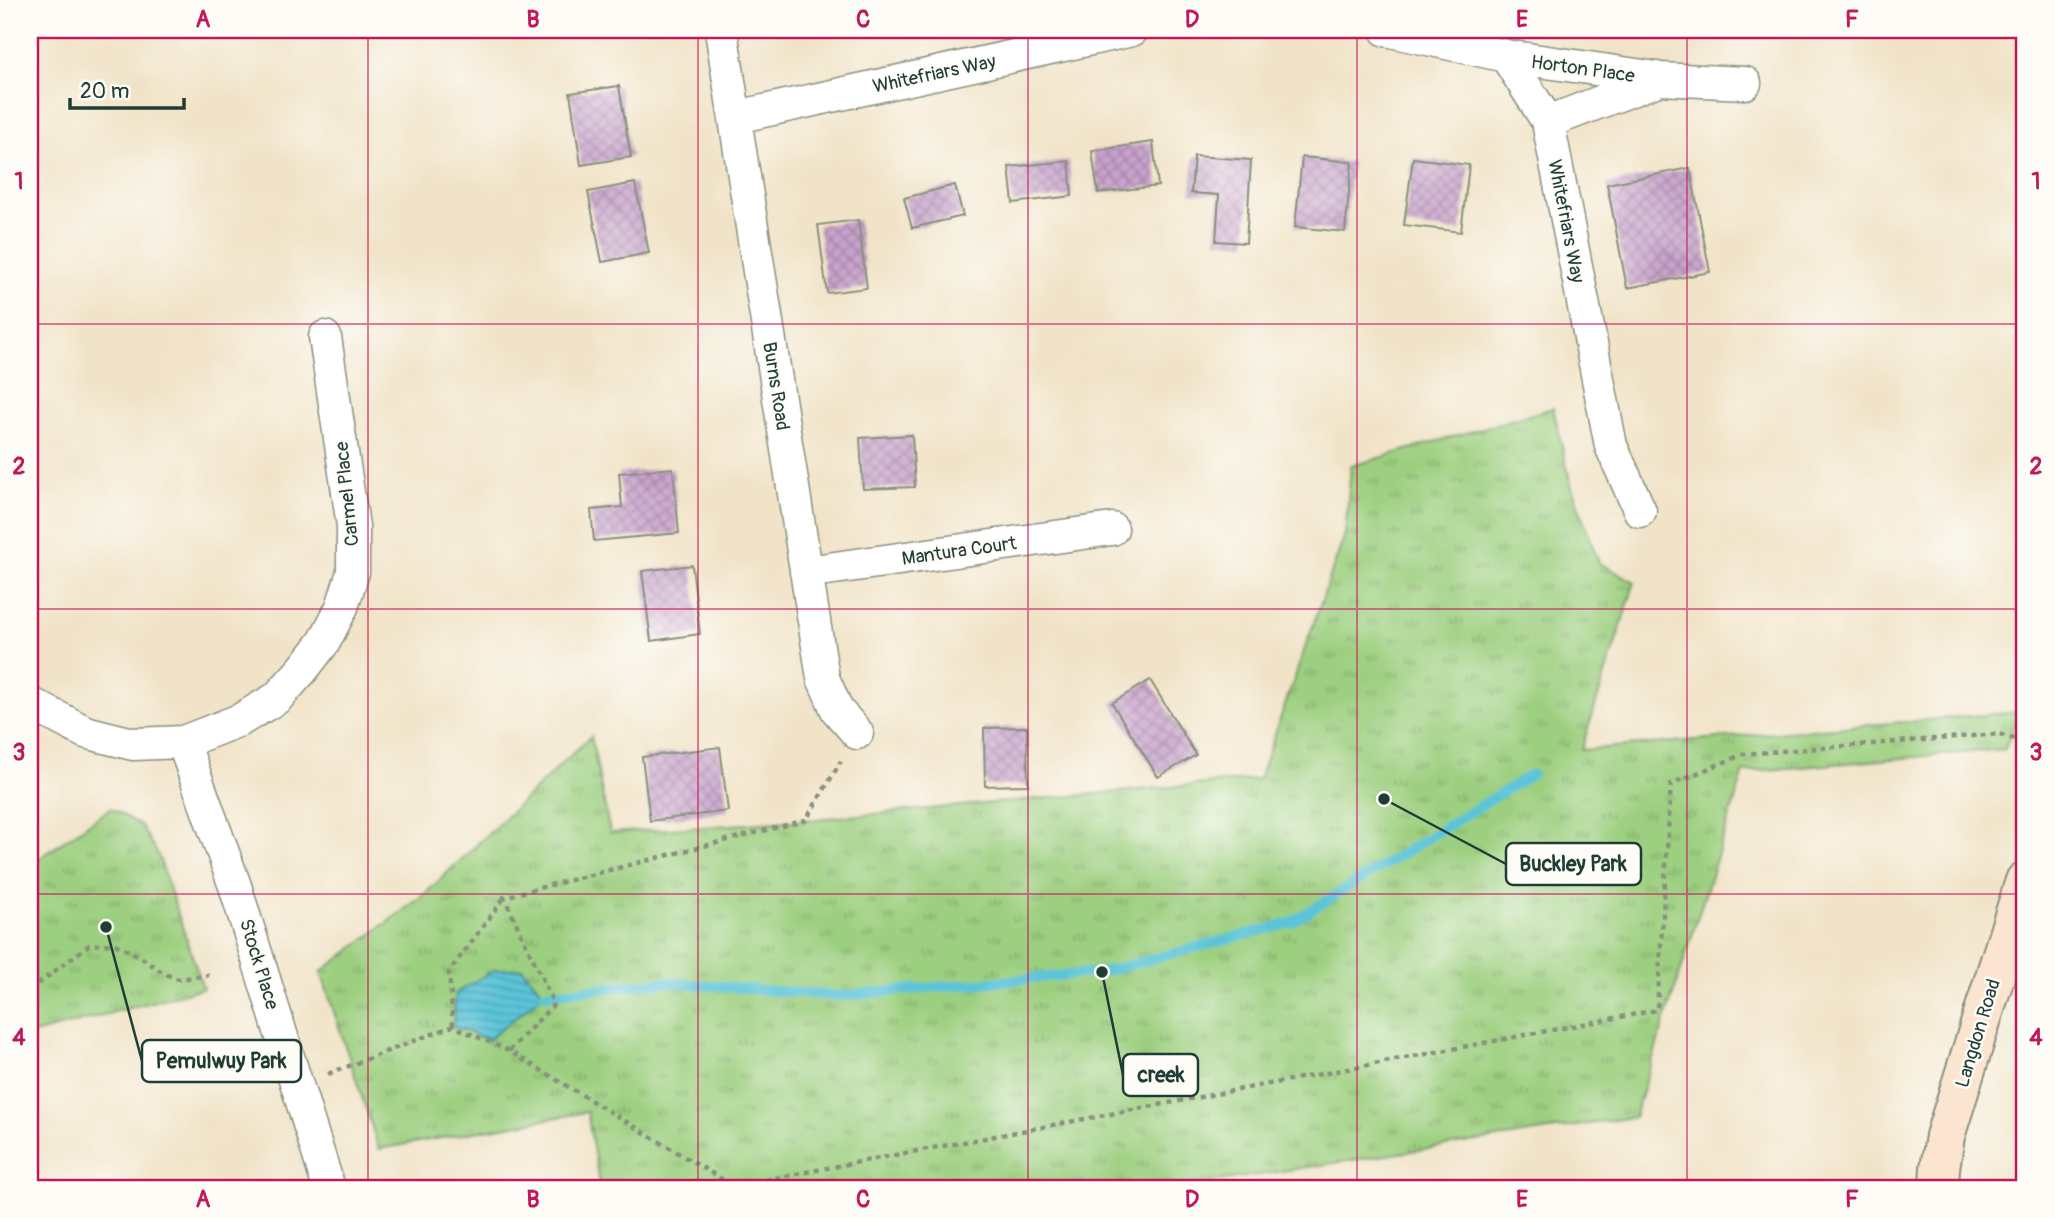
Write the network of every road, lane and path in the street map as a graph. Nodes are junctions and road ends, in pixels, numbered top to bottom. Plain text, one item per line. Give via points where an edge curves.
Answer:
1 (722, 30) edge
2 (1132, 30) edge
3 (1386, 30) edge
4 (1506, 56) junction
5 (1660, 79) junction
6 (1745, 83) dead end
7 (736, 117) junction
8 (1548, 122) junction
9 (325, 337) dead end
10 (1640, 511) dead end
11 (1112, 529) dead end
12 (806, 572) junction
13 (30, 703) edge
14 (857, 733) joint
15 (2019, 740) dead end
16 (183, 742) junction
17 (2025, 881) edge
18 (504, 897) junction
19 (209, 975) dead end
20 (30, 990) edge
21 (453, 1026) junction
22 (509, 1051) junction
23 (298, 1086) junction
24 (732, 1187) edge
25 (329, 1188) edge
26 (1939, 1188) edge

1 - 7 street, Burns Road
2 - 7 street, Whitefriars Way
3 - 4 street
4 - 5 street, Horton Place
4 - 8 street, Whitefriars Way
5 - 6 street, Horton Place
5 - 8 street, Horton Place
7 - 12 street, Burns Road
8 - 10 street, Whitefriars Way via 1611,446
9 - 16 street, Carmel Place via 353,526 353,572 342,607 324,642 277,698 240,720
11 - 12 street, Mantura Court
12 - 14 street, Burns Road via 823,678 837,710
13 - 16 street, Carmel Place via 85,732 133,744
14 - 18 path via 806,820
15 - 24 path via 1999,734 1744,754 1671,784 1657,1010
16 - 23 street, Stock Place via 235,886
17 - 26 street, Langdon Road via 1945,1136
18 - 21 path via 449,972
18 - 22 path via 554,1004
19 - 20 path via 179,979 115,944 89,945
21 - 22 path
21 - 23 path
22 - 24 path
23 - 25 street, Stock Place

